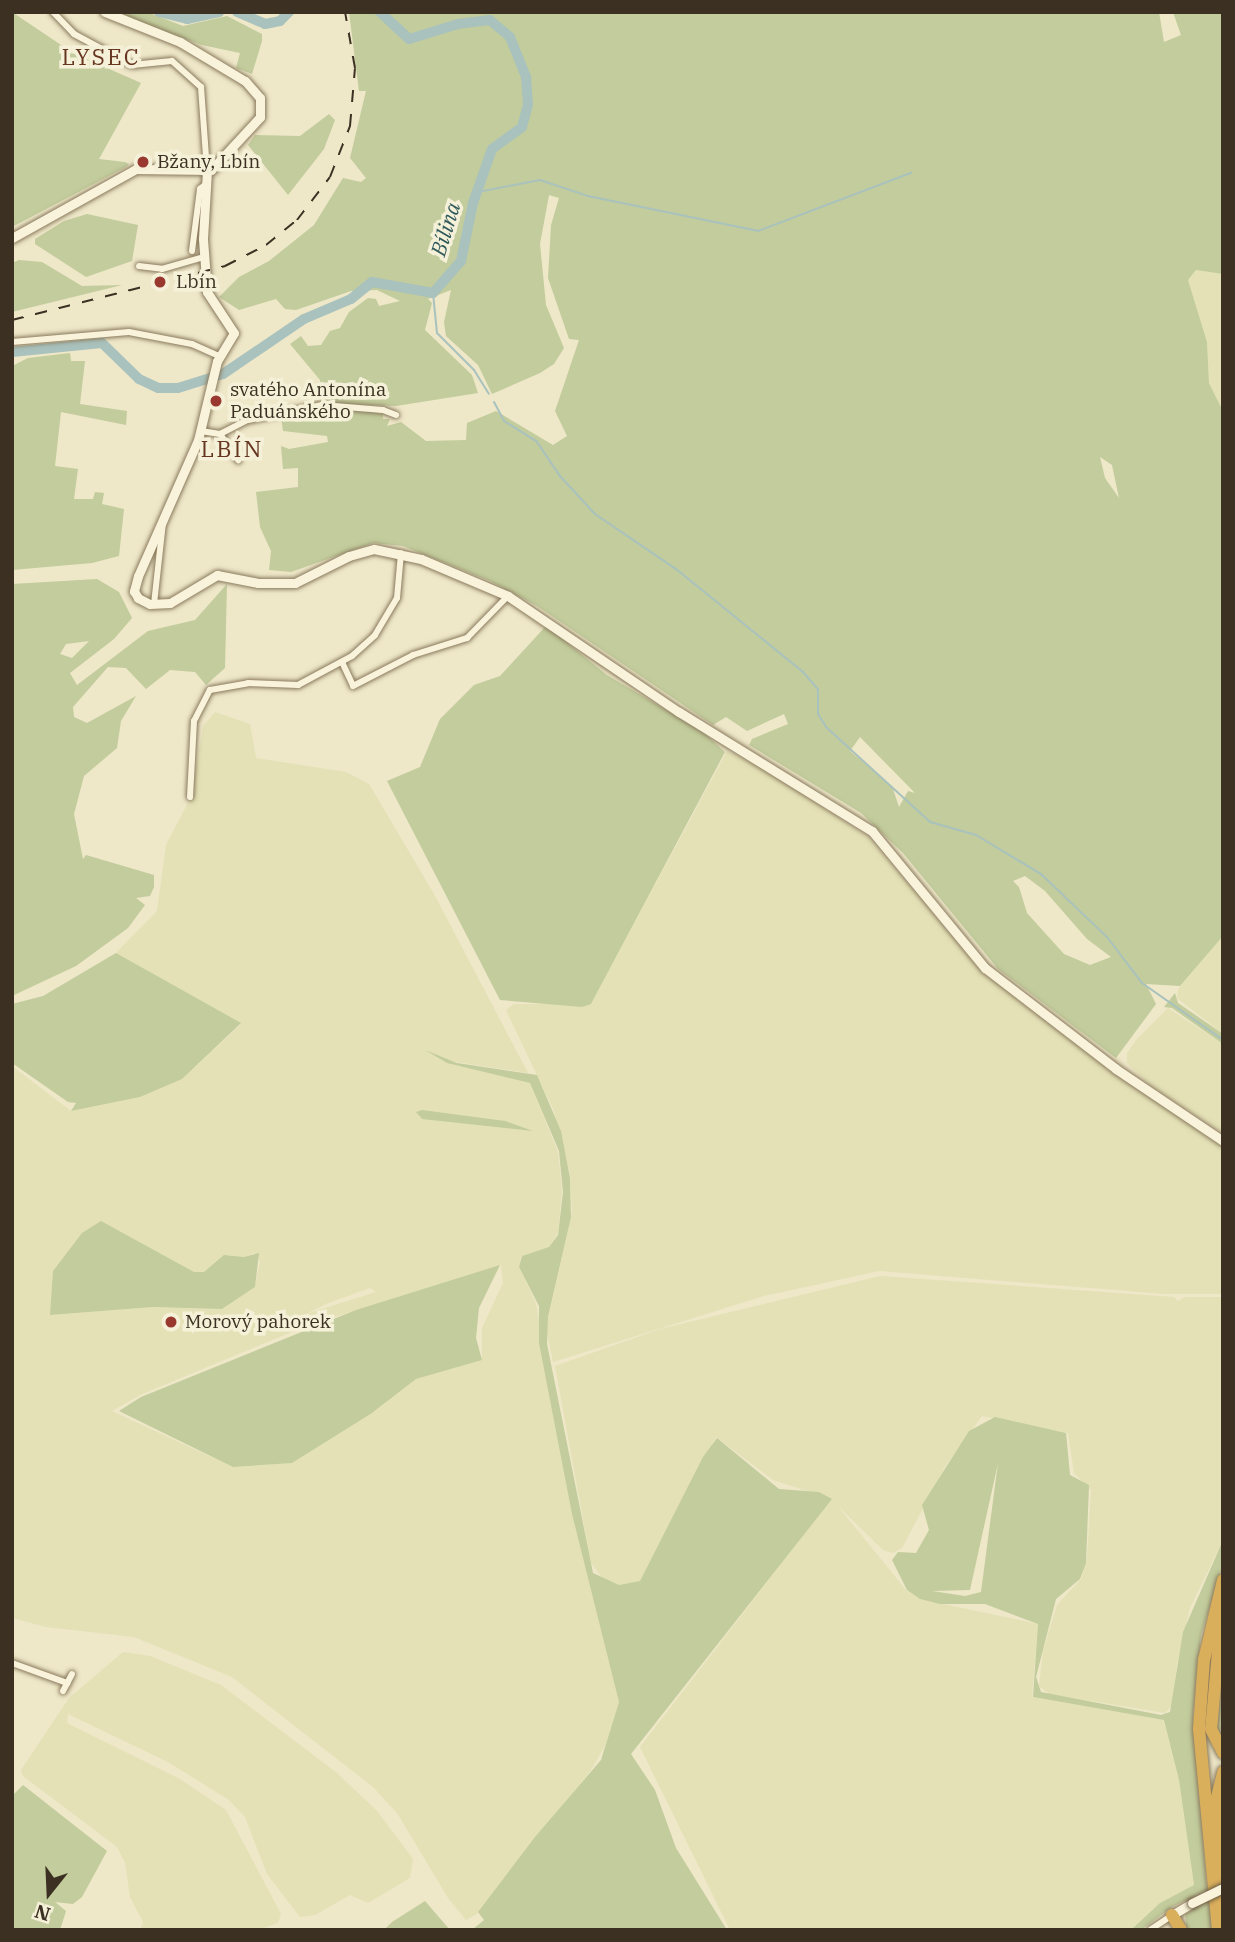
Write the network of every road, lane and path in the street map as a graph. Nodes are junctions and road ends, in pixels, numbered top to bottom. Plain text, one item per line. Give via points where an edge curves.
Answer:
1 (52, 12) edge
2 (105, 12) edge
3 (207, 171) junction
4 (206, 184) junction
5 (12, 239) edge
6 (192, 251) dead end
7 (204, 257) junction
8 (139, 266) dead end
9 (12, 342) edge
10 (219, 356) junction
11 (396, 415) dead end
12 (201, 431) junction
13 (220, 434) junction
14 (238, 460) dead end
15 (163, 518) junction
16 (401, 553) junction
17 (508, 596) junction
18 (154, 604) junction
19 (342, 662) junction
20 (190, 797) dead end
21 (1223, 1141) edge
22 (1223, 1580) edge
23 (1222, 1613) edge
24 (12, 1663) edge
25 (72, 1674) dead end
26 (67, 1683) junction
27 (63, 1691) dead end
28 (1223, 1754) edge
29 (1223, 1772) edge
30 (1221, 1883) edge
31 (1223, 1904) edge
32 (1172, 1915) junction
33 (1150, 1930) edge
34 (1181, 1930) edge
35 (1217, 1930) edge

1 - 3 street via 74,34 132,65 172,61 201,87
2 - 3 street via 180,41 257,93 261,113 254,129 219,166
3 - 4 street
3 - 5 street via 166,166 136,169
4 - 6 street via 200,189
4 - 7 street
7 - 8 street via 162,269
7 - 10 street via 209,298 234,333
9 - 10 street via 130,332 192,344
10 - 12 street
11 - 13 street via 323,405 294,408
12 - 13 street
12 - 15 street
13 - 14 street
15 - 18 street
15 - 18 street via 135,585 138,598
16 - 17 street via 463,574
16 - 18 street via 359,552 282,584 217,575 177,601
16 - 19 street via 400,590 388,617 363,647
17 - 19 street via 467,638 413,655 353,686
17 - 21 street via 679,712 872,831 985,968 1116,1069
19 - 20 street via 298,685 248,683 210,690 194,721
22 - 35 highway via 1204,1660 1199,1729
23 - 28 highway via 1211,1729
23 - 30 highway via 1207,1729
24 - 26 street
25 - 26 street
26 - 27 street
29 - 30 highway via 1216,1801
30 - 31 highway
30 - 32 street, bridge
32 - 33 street
32 - 34 highway

